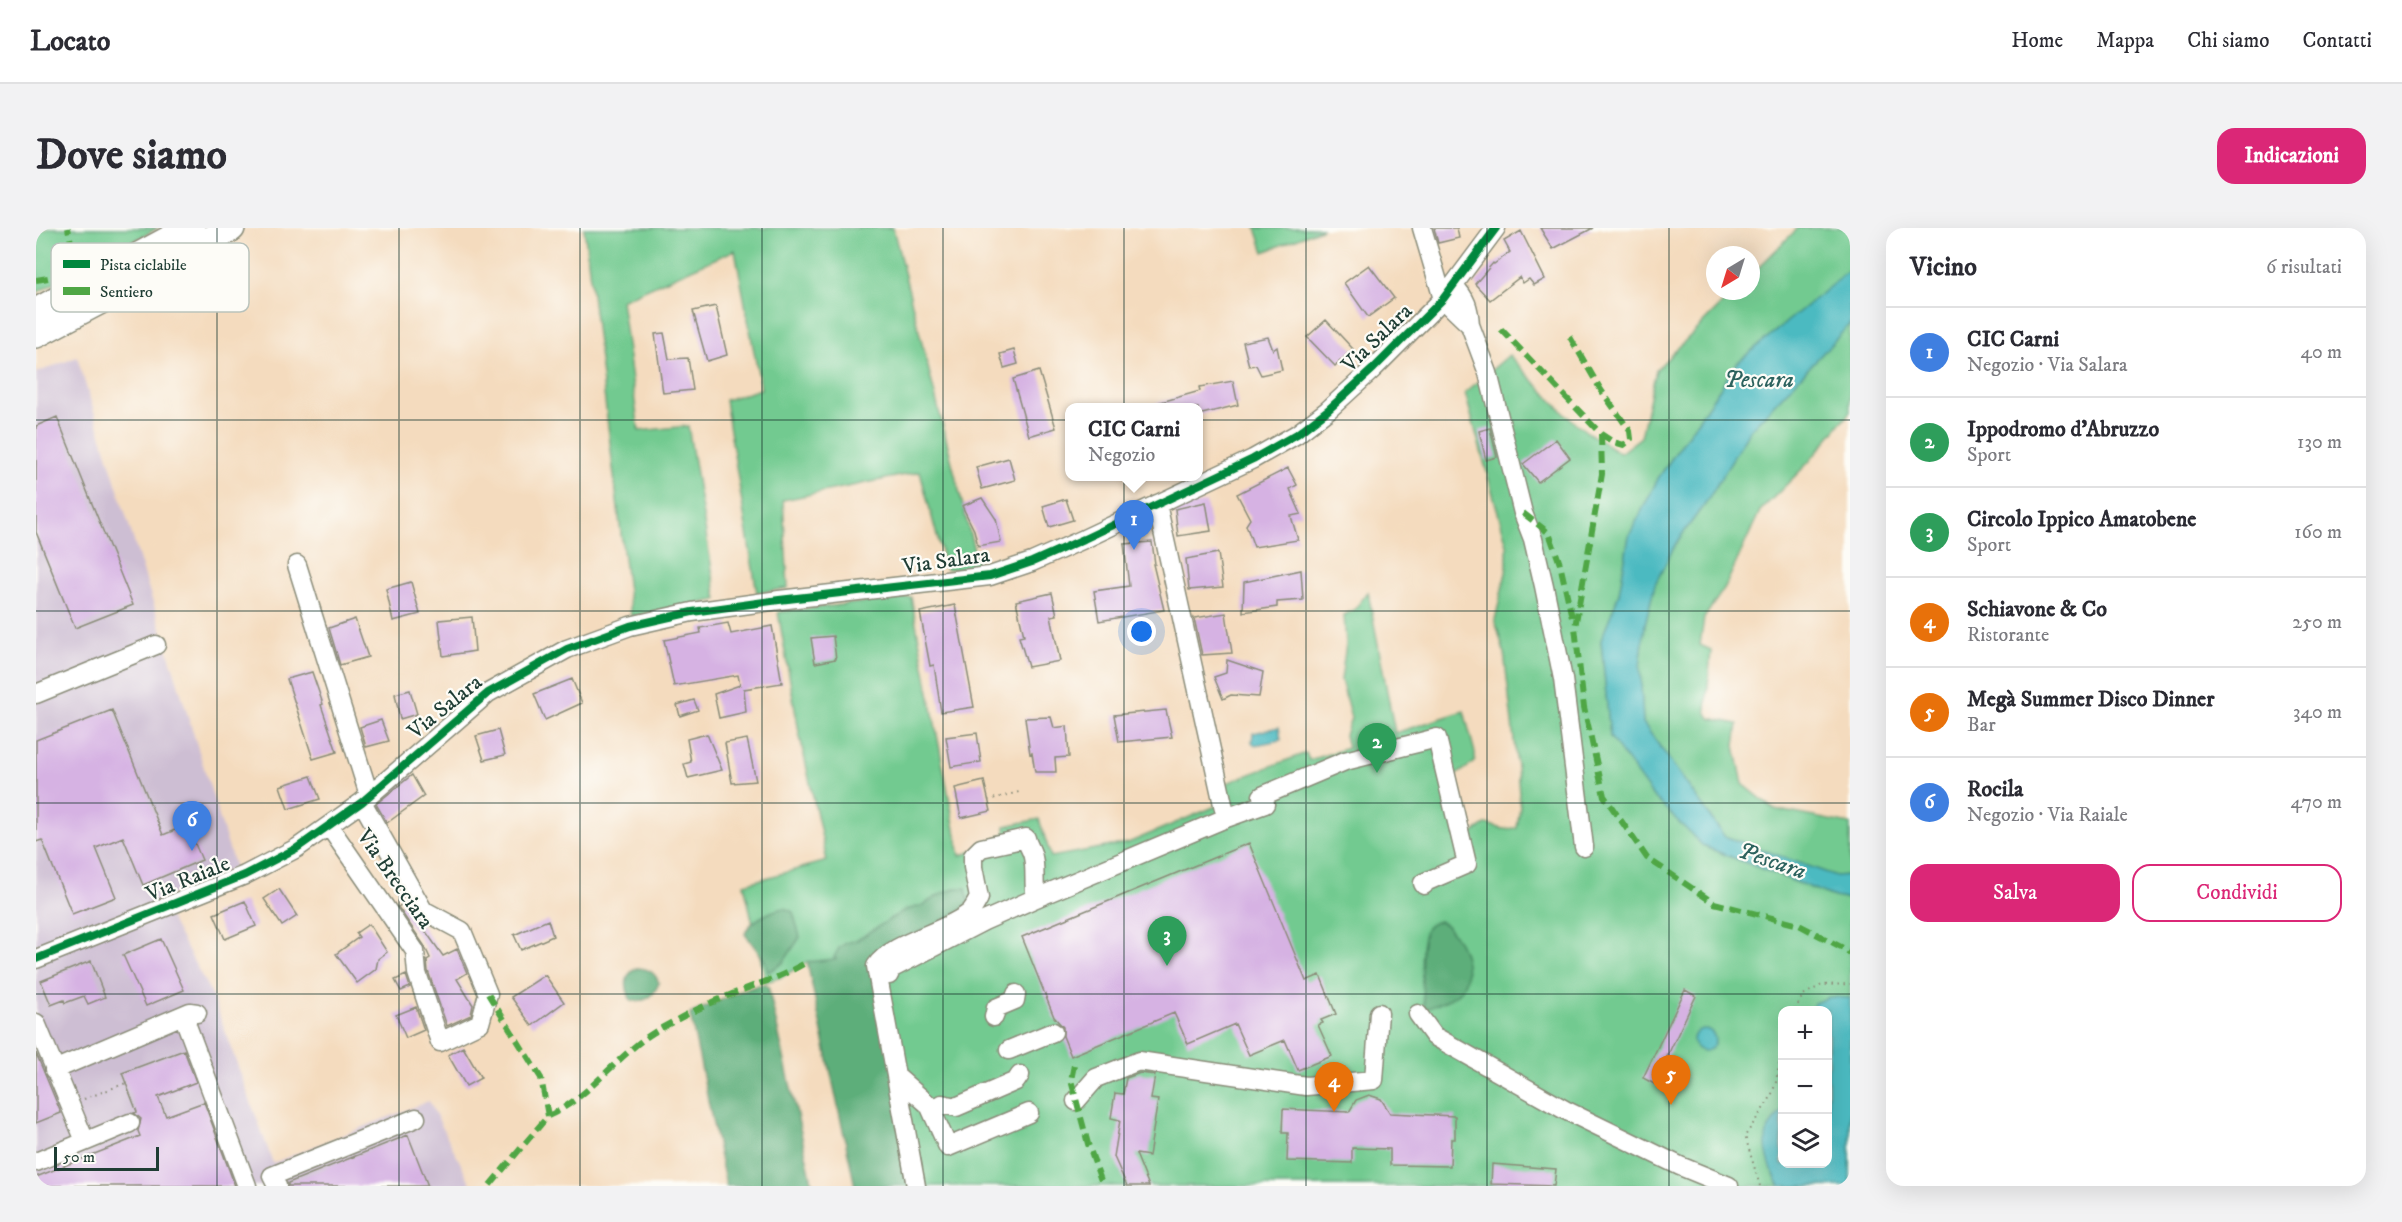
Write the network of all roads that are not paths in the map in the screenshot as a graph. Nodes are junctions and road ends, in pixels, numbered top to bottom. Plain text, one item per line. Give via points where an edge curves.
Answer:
1 (191, 228) edge
2 (231, 228) edge
3 (1422, 228) edge
4 (1496, 228) edge
5 (163, 243) edge
6 (205, 243) edge
7 (1449, 292) junction
8 (51, 304) edge
9 (36, 312) edge
10 (78, 312) edge
11 (36, 334) edge
12 (1157, 504) junction
13 (1523, 513) junction
14 (297, 565) dead end
15 (156, 645) dead end
16 (36, 694) edge
17 (366, 798) junction
18 (345, 814) joint
19 (1226, 818) junction
20 (329, 826) junction
21 (1424, 885) dead end
22 (1034, 889) junction
23 (36, 959) edge
24 (889, 975) dead end
25 (1016, 994) dead end
26 (1380, 1012) dead end
27 (1418, 1014) dead end
28 (994, 1017) dead end
29 (36, 1023) edge
30 (1053, 1032) dead end
31 (1009, 1050) dead end
32 (54, 1070) junction
33 (1020, 1076) dead end
34 (897, 1077) junction
35 (1076, 1101) dead end
36 (942, 1104) dead end
37 (1029, 1113) dead end
38 (416, 1118) dead end
39 (130, 1122) dead end
40 (84, 1141) junction
41 (36, 1162) edge
42 (248, 1186) edge
43 (277, 1186) edge
44 (916, 1186) edge
45 (1729, 1186) edge

1 - 5 highway
2 - 6 highway
3 - 7 street
4 - 7 street, Via Salara
7 - 12 street, Via Salara via 1366,375 1297,434
7 - 13 street via 1470,325 1488,373
8 - 9 highway
10 - 11 highway
12 - 17 street, Via Salara via 1032,562 990,576 714,608 602,635 567,649 488,693
12 - 19 street
13 - 13 street via 1523,541 1548,661 1572,836 1584,847 1563,679 1533,538
14 - 17 street
15 - 16 street
17 - 18 street, Via Salara
17 - 20 street, Via Brecciara via 423,910 462,931 488,994 480,1023 440,1042 417,973 416,951
18 - 20 street, Via Raiale
19 - 21 street via 1265,804 1262,796 1345,761 1437,738 1467,864
19 - 22 street
20 - 23 street, Via Raiale via 245,875
22 - 24 street via 984,921 891,969
22 - 34 street via 1033,853 1026,838 981,848 973,856 979,898 970,912 883,955 876,966
25 - 28 street via 1015,1000 996,1008
26 - 35 street via 1374,1080 1306,1086 1139,1061 1096,1078
27 - 45 street via 1434,1035 1555,1104
29 - 32 street
30 - 31 street
32 - 40 street
32 - 42 street via 190,1014
33 - 36 street via 956,1107
34 - 37 street via 929,1105 948,1147
34 - 44 street
38 - 43 street via 272,1176
39 - 40 street
40 - 41 street

